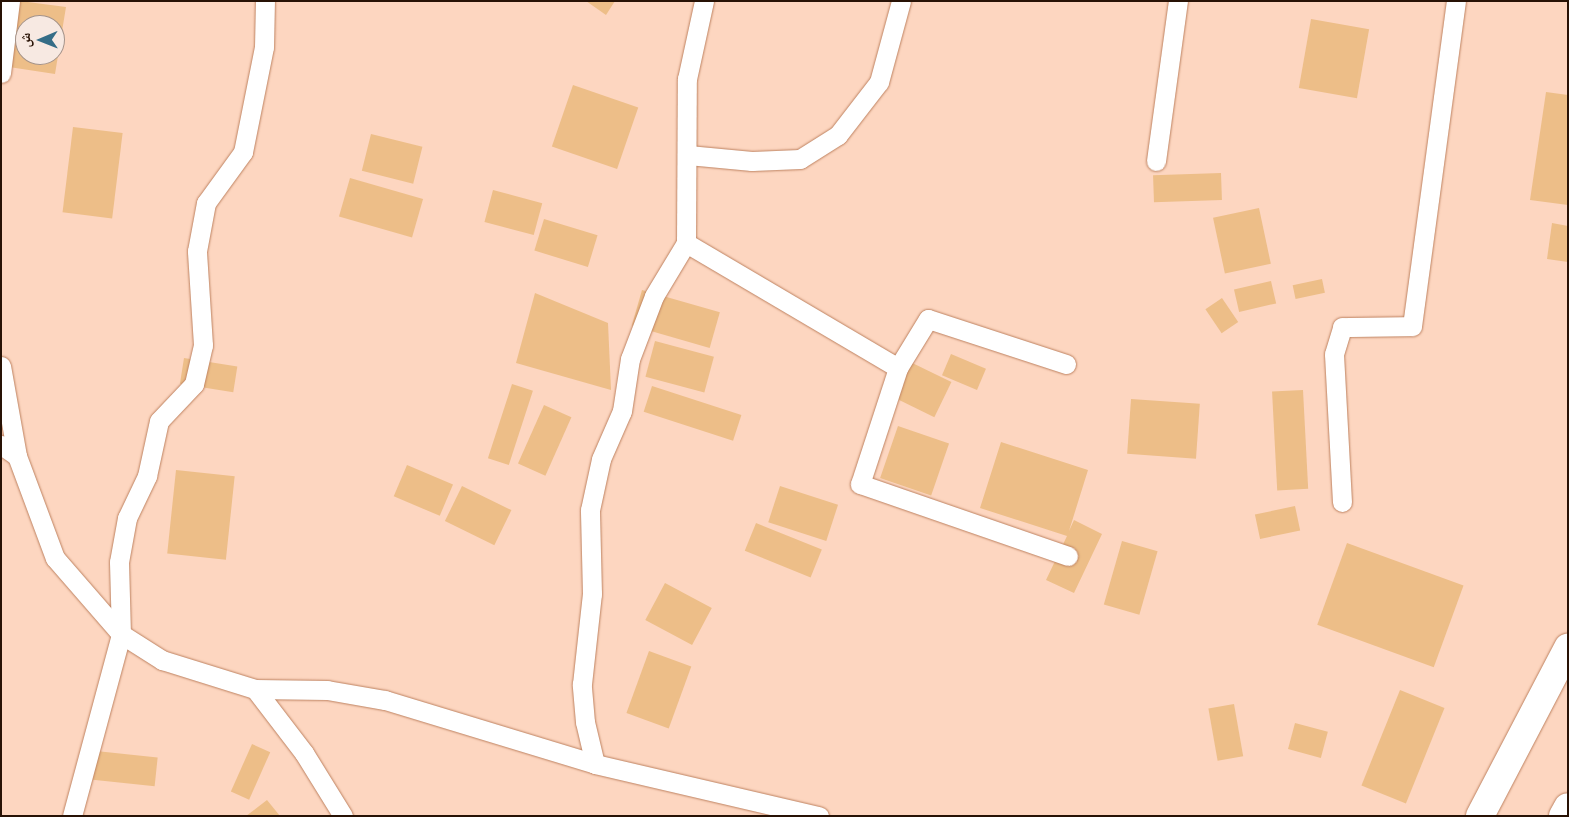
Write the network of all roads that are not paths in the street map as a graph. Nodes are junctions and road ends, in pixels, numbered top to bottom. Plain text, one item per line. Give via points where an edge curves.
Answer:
1 (10, 1) edge
2 (264, 1) edge
3 (704, 1) edge
4 (901, 1) edge
5 (1178, 1) edge
6 (1456, 1) edge
7 (1, 73) edge
8 (688, 155) junction
9 (1156, 161) dead end
10 (686, 243) junction
11 (1066, 364) dead end
12 (1, 366) edge
13 (898, 368) junction
14 (1, 445) edge
15 (17, 456) junction
16 (1342, 502) dead end
17 (1068, 556) dead end
18 (121, 634) junction
19 (1568, 648) edge
20 (255, 689) junction
21 (595, 764) junction
22 (1568, 807) edge
23 (72, 816) edge
24 (343, 816) edge
25 (819, 816) edge
26 (1480, 816) edge
27 (1563, 816) edge

1 - 7 street
2 - 18 street via 264,47 243,152 206,203 198,241 203,345 194,384 159,421 148,476 127,518 118,562
3 - 8 street via 688,79
4 - 8 street via 878,82 838,135 800,159 752,161
5 - 9 street
6 - 16 street via 1412,326 1342,327 1334,354
8 - 10 street
10 - 13 street
10 - 21 street via 654,296 630,359 622,411 601,459 590,510 592,594 582,684 585,722
11 - 13 street via 928,319
12 - 15 street
13 - 17 street via 860,484
14 - 15 street
15 - 18 street via 55,558
18 - 20 street via 162,660
18 - 23 street
19 - 26 main road
20 - 21 street via 327,690 384,700
20 - 24 street via 304,753
21 - 25 street
22 - 27 main road

